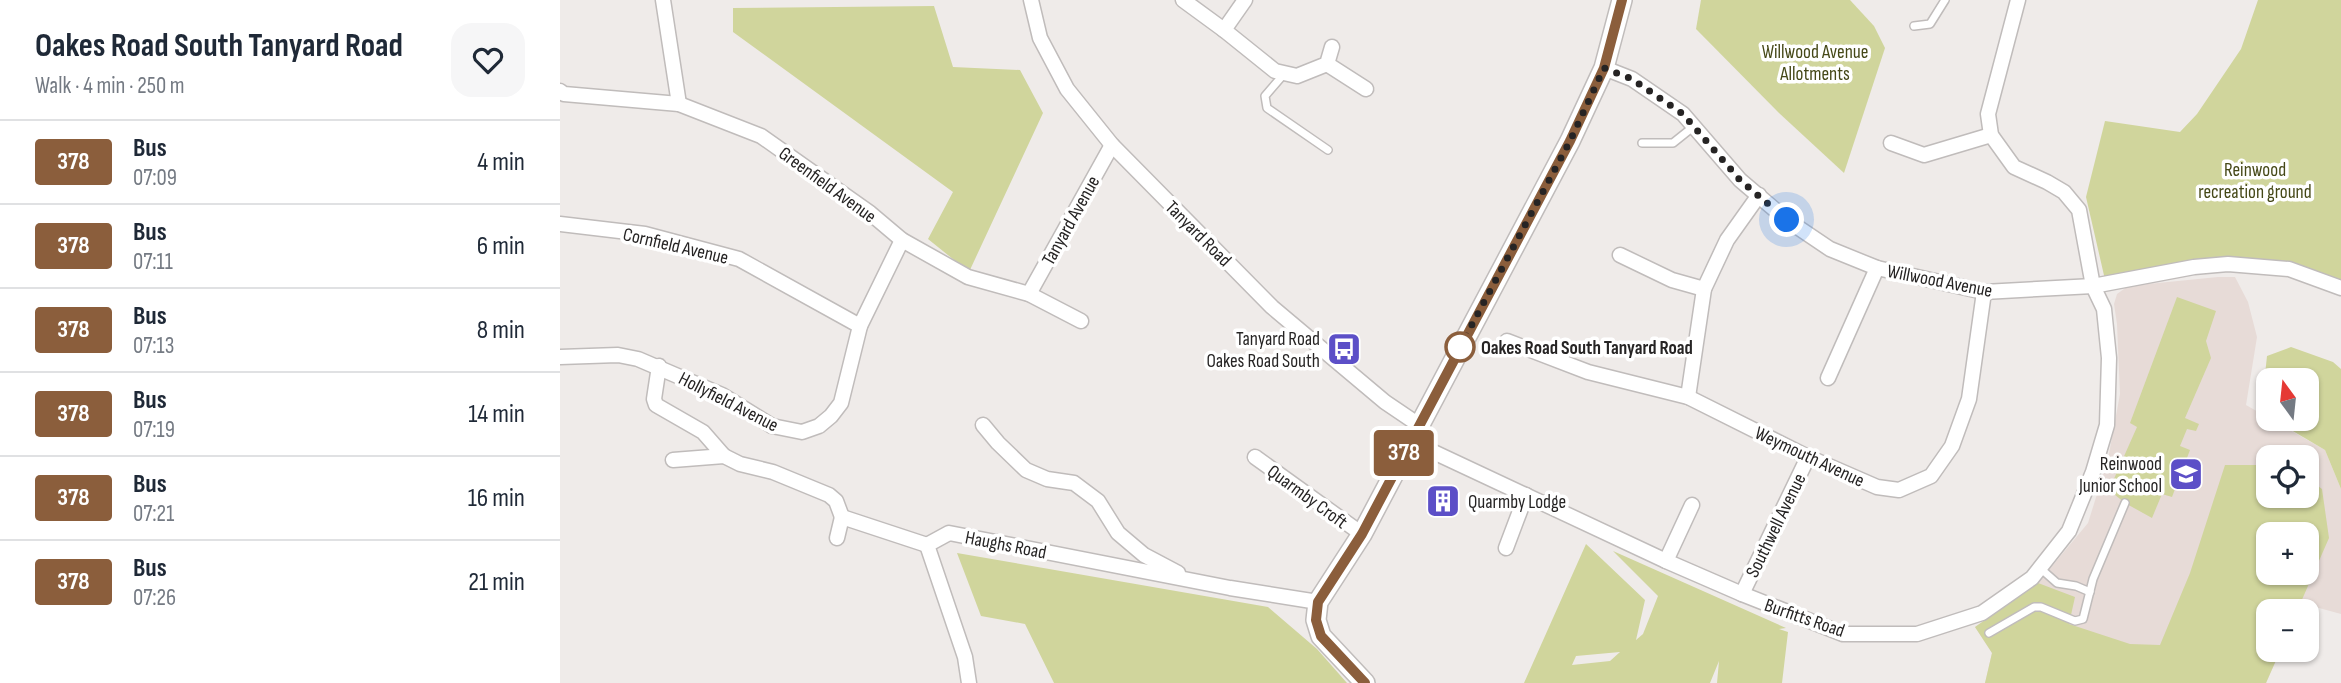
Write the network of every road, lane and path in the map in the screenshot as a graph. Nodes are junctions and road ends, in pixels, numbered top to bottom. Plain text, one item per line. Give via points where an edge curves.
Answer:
1 (663, 0) edge
2 (1031, 0) edge
3 (1183, 0) edge
4 (1245, 0) edge
5 (1622, 0) edge
6 (1945, 0) edge
7 (2018, 0) edge
8 (1914, 26) dead end
9 (1224, 30) junction
10 (1332, 47) dead end
11 (1327, 64) junction
12 (1604, 68) junction
13 (1284, 74) junction
14 (1366, 89) dead end
15 (560, 91) edge
16 (679, 104) junction
17 (1694, 126) junction
18 (1991, 135) junction
19 (1642, 143) dead end
20 (1891, 143) dead end
21 (1112, 145) junction
22 (1328, 150) dead end
23 (1759, 195) junction
24 (560, 224) edge
25 (902, 240) junction
26 (1620, 255) dead end
27 (1877, 268) junction
28 (2093, 286) junction
29 (2341, 288) edge
30 (1704, 289) junction
31 (1984, 292) junction
32 (1029, 294) junction
33 (1081, 321) dead end
34 (860, 327) junction
35 (1507, 341) dead end
36 (560, 357) edge
37 (659, 366) junction
38 (1828, 378) dead end
39 (1688, 397) junction
40 (983, 425) dead end
41 (1415, 433) junction
42 (724, 456) junction
43 (1255, 457) dead end
44 (1808, 457) junction
45 (673, 460) dead end
46 (1526, 495) junction
47 (2125, 503) dead end
48 (1692, 505) dead end
49 (842, 517) junction
50 (1362, 534) junction
51 (837, 538) dead end
52 (927, 545) junction
53 (1506, 548) dead end
54 (1666, 561) junction
55 (2040, 568) junction
56 (1230, 588) junction
57 (2090, 592) junction
58 (1742, 594) junction
59 (1317, 611) junction
60 (1989, 633) dead end
61 (969, 683) edge
62 (1365, 683) edge

1 - 16 street
2 - 21 street, Tanyard Road via 1040,38 1067,89
3 - 9 street
4 - 9 street
5 - 12 street
6 - 8 lane via 1930,24
7 - 18 street via 1988,114
9 - 13 street
10 - 11 street
11 - 13 street via 1297,76
11 - 14 street
12 - 17 street, Willwood Avenue via 1632,79
12 - 41 street
13 - 22 lane via 1265,96 1267,108
15 - 16 street, Greenfield Avenue
16 - 25 street, Greenfield Avenue via 761,136
17 - 19 lane via 1673,143
17 - 23 street, Willwood Avenue via 1740,180
18 - 20 street via 1924,155
18 - 28 street, Burfitts Road via 2014,167 2064,192 2079,210
21 - 32 street, Tanyard Avenue
21 - 41 street, Tanyard Road via 1272,307
23 - 27 street, Willwood Avenue via 1830,249
23 - 30 street via 1727,240
24 - 34 street, Cornfield Avenue via 645,234 739,259
25 - 32 street, Greenfield Avenue via 968,277
25 - 34 street, Hollyfield Avenue
26 - 30 street via 1672,280
27 - 31 street, Willwood Avenue
27 - 38 street
28 - 29 street, Willwood Avenue via 2228,264 2289,269
28 - 31 street, Willwood Avenue
28 - 55 street, Burfitts Road via 2104,309 2109,358 2107,425 2069,530
30 - 39 street
31 - 44 street, Weymouth Avenue via 1969,399 1952,446 1931,476 1899,490 1888,489
32 - 33 street, Greenfield Avenue
34 - 37 street, Hollyfield Avenue via 841,403 819,426 802,432 772,426 722,395
35 - 39 street, Weymouth Avenue via 1588,372
36 - 37 street, Hollyfield Avenue via 618,355
37 - 42 street via 656,405 703,432
39 - 44 street, Weymouth Avenue
40 - 56 street, Haughs Road via 1026,470 1074,483 1098,501 1118,533 1144,555 1172,571
41 - 46 street, Burfitts Road
41 - 50 street
42 - 45 street
42 - 49 street via 829,495
43 - 50 street, Quarmby Croft
44 - 58 street, Southwell Avenue
46 - 53 street
46 - 54 street, Burfitts Road
47 - 57 lane
48 - 54 street
49 - 51 street
49 - 52 street
50 - 59 street
52 - 56 street, Haughs Road via 949,533
52 - 61 street via 965,657
54 - 58 street, Burfitts Road
55 - 57 lane via 2057,583
55 - 58 street, Burfitts Road via 1982,613 1917,634 1843,634
56 - 59 street, Haughs Road
57 - 60 lane via 2080,621 2034,607
59 - 62 street via 1321,636

